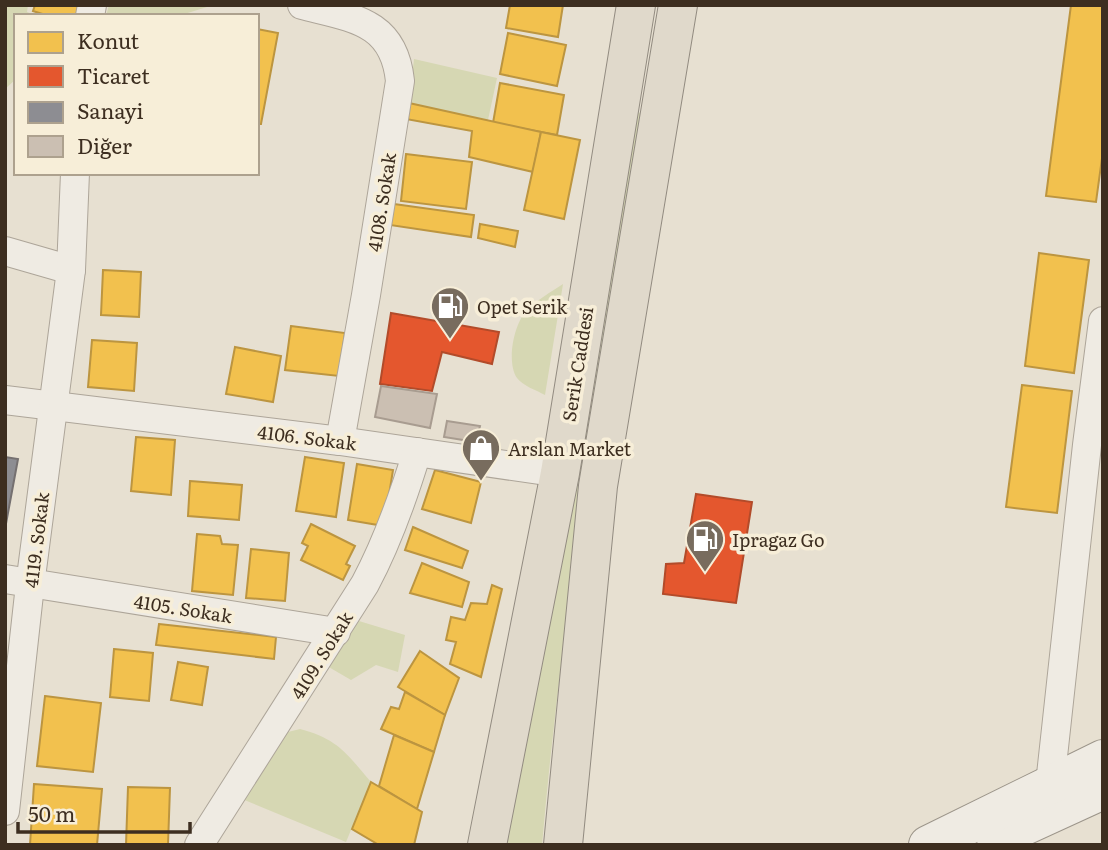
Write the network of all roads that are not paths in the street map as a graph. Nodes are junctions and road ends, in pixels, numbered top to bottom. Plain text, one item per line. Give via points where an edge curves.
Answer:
1 (636, 5) edge
2 (678, 5) edge
3 (314, 7) edge
4 (75, 175) edge
5 (5, 251) edge
6 (71, 270) junction
7 (1103, 321) edge
8 (5, 400) edge
9 (54, 407) junction
10 (340, 441) junction
11 (417, 452) junction
12 (560, 474) junction
13 (18, 582) edge
14 (336, 632) junction
15 (8, 752) edge
16 (1103, 759) edge
17 (1051, 784) junction
18 (1103, 790) edge
19 (5, 811) edge
20 (564, 842) edge
21 (199, 845) edge
22 (487, 845) edge
23 (929, 845) edge
24 (984, 845) edge

1 - 12 highway, Serik Caddesi
2 - 20 highway via 598,486
3 - 10 street, 4108. Sokak via 362,23 385,37 398,63 400,81
4 - 6 street, 4119. Sokak
5 - 6 street
6 - 9 street, 4119. Sokak
7 - 17 street
8 - 9 street, 4106. Sokak
9 - 10 street, 4106. Sokak
9 - 13 street, 4119. Sokak
10 - 11 street, 4106. Sokak
11 - 12 street, 4106. Sokak
11 - 14 street, 4109. Sokak via 383,552
12 - 22 highway, Serik Caddesi
13 - 14 street, 4105. Sokak
13 - 15 street, 4119. Sokak
14 - 21 street, 4109. Sokak
15 - 19 street, 4119. Sokak
16 - 17 main road
17 - 23 main road
18 - 24 main road

